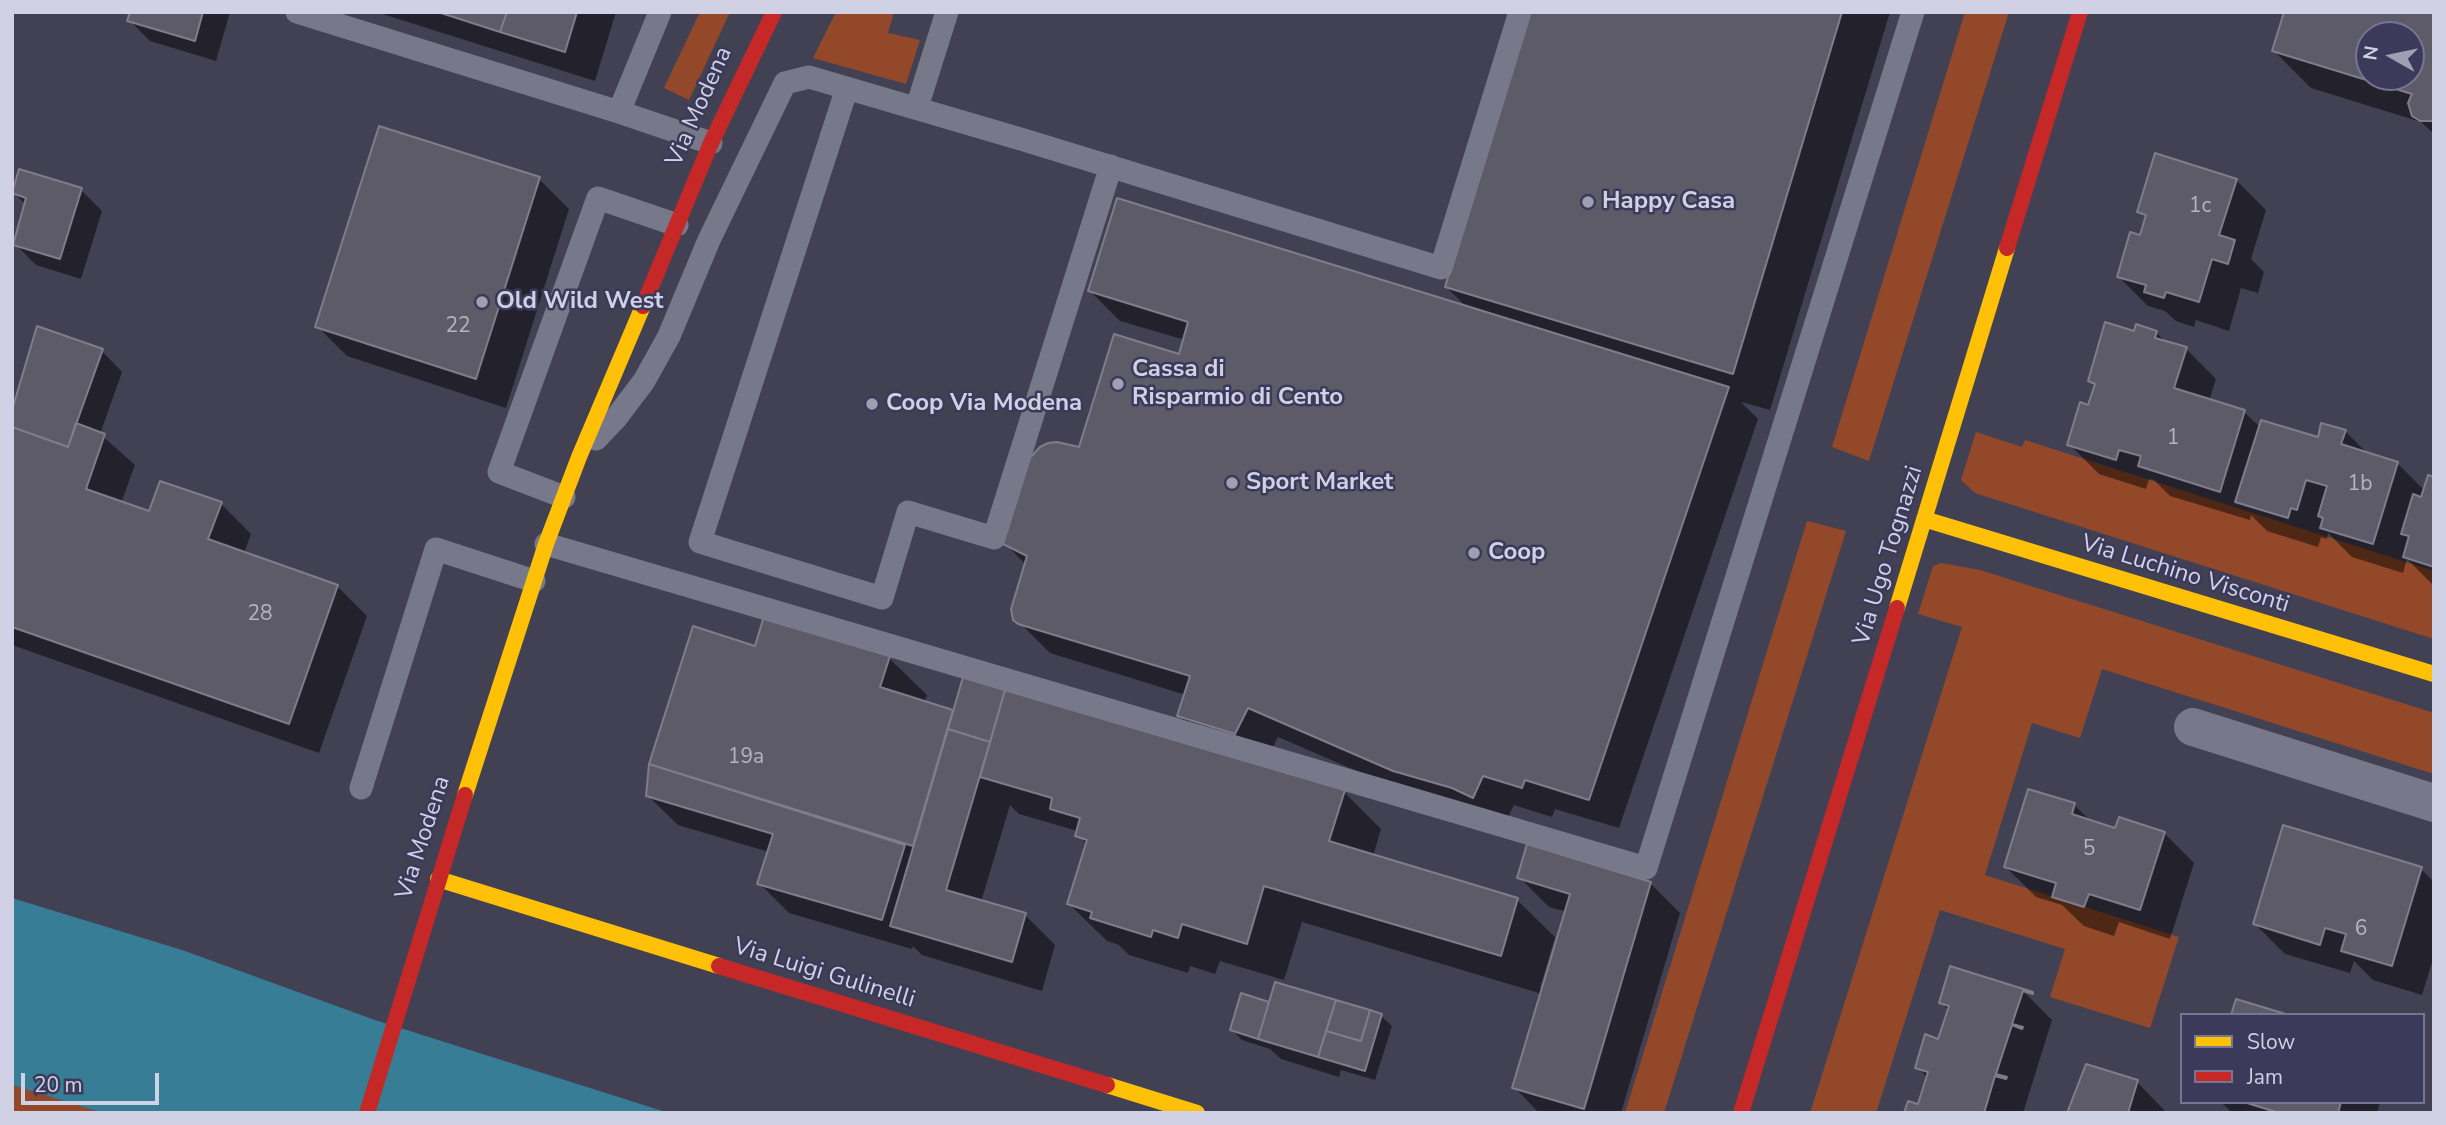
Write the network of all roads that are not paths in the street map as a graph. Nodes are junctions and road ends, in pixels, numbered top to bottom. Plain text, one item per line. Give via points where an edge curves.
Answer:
1 (297, 12) edge
2 (660, 12) edge
3 (774, 12) edge
4 (947, 12) edge
5 (1520, 12) edge
6 (1913, 12) edge
7 (2080, 12) edge
8 (847, 88) junction
9 (917, 107) junction
10 (619, 112) junction
11 (711, 143) junction
12 (1111, 166) junction
13 (677, 225) junction
14 (579, 457) junction
15 (564, 496) junction
16 (1924, 519) junction
17 (546, 544) junction
18 (534, 580) junction
19 (2434, 674) edge
20 (2193, 727) dead end
21 (361, 788) dead end
22 (2434, 803) edge
23 (438, 879) junction
24 (367, 1113) edge
25 (1197, 1113) edge
26 (1741, 1113) edge

1 - 10 lane
2 - 10 lane
3 - 11 street, Via Modena
4 - 9 lane
5 - 12 lane via 1441,268
6 - 17 lane via 1646,868
7 - 16 street, Via Ugo Tognazzi
8 - 9 lane
8 - 12 lane via 700,542 882,598 908,512 994,538
8 - 14 lane via 809,77 785,83 709,240 670,336 645,381
9 - 12 lane
10 - 11 lane
11 - 13 street, Via Modena
13 - 14 street, Via Modena
13 - 15 lane via 598,198 499,472
14 - 15 street, Via Modena
15 - 17 street, Via Modena
16 - 19 street, Via Luchino Visconti
16 - 26 street, Via Ugo Tognazzi
17 - 18 street, Via Modena
18 - 21 lane via 436,549
18 - 23 street, Via Modena
20 - 22 street
23 - 24 street, Via Modena
23 - 25 street, Via Luigi Gulinelli

